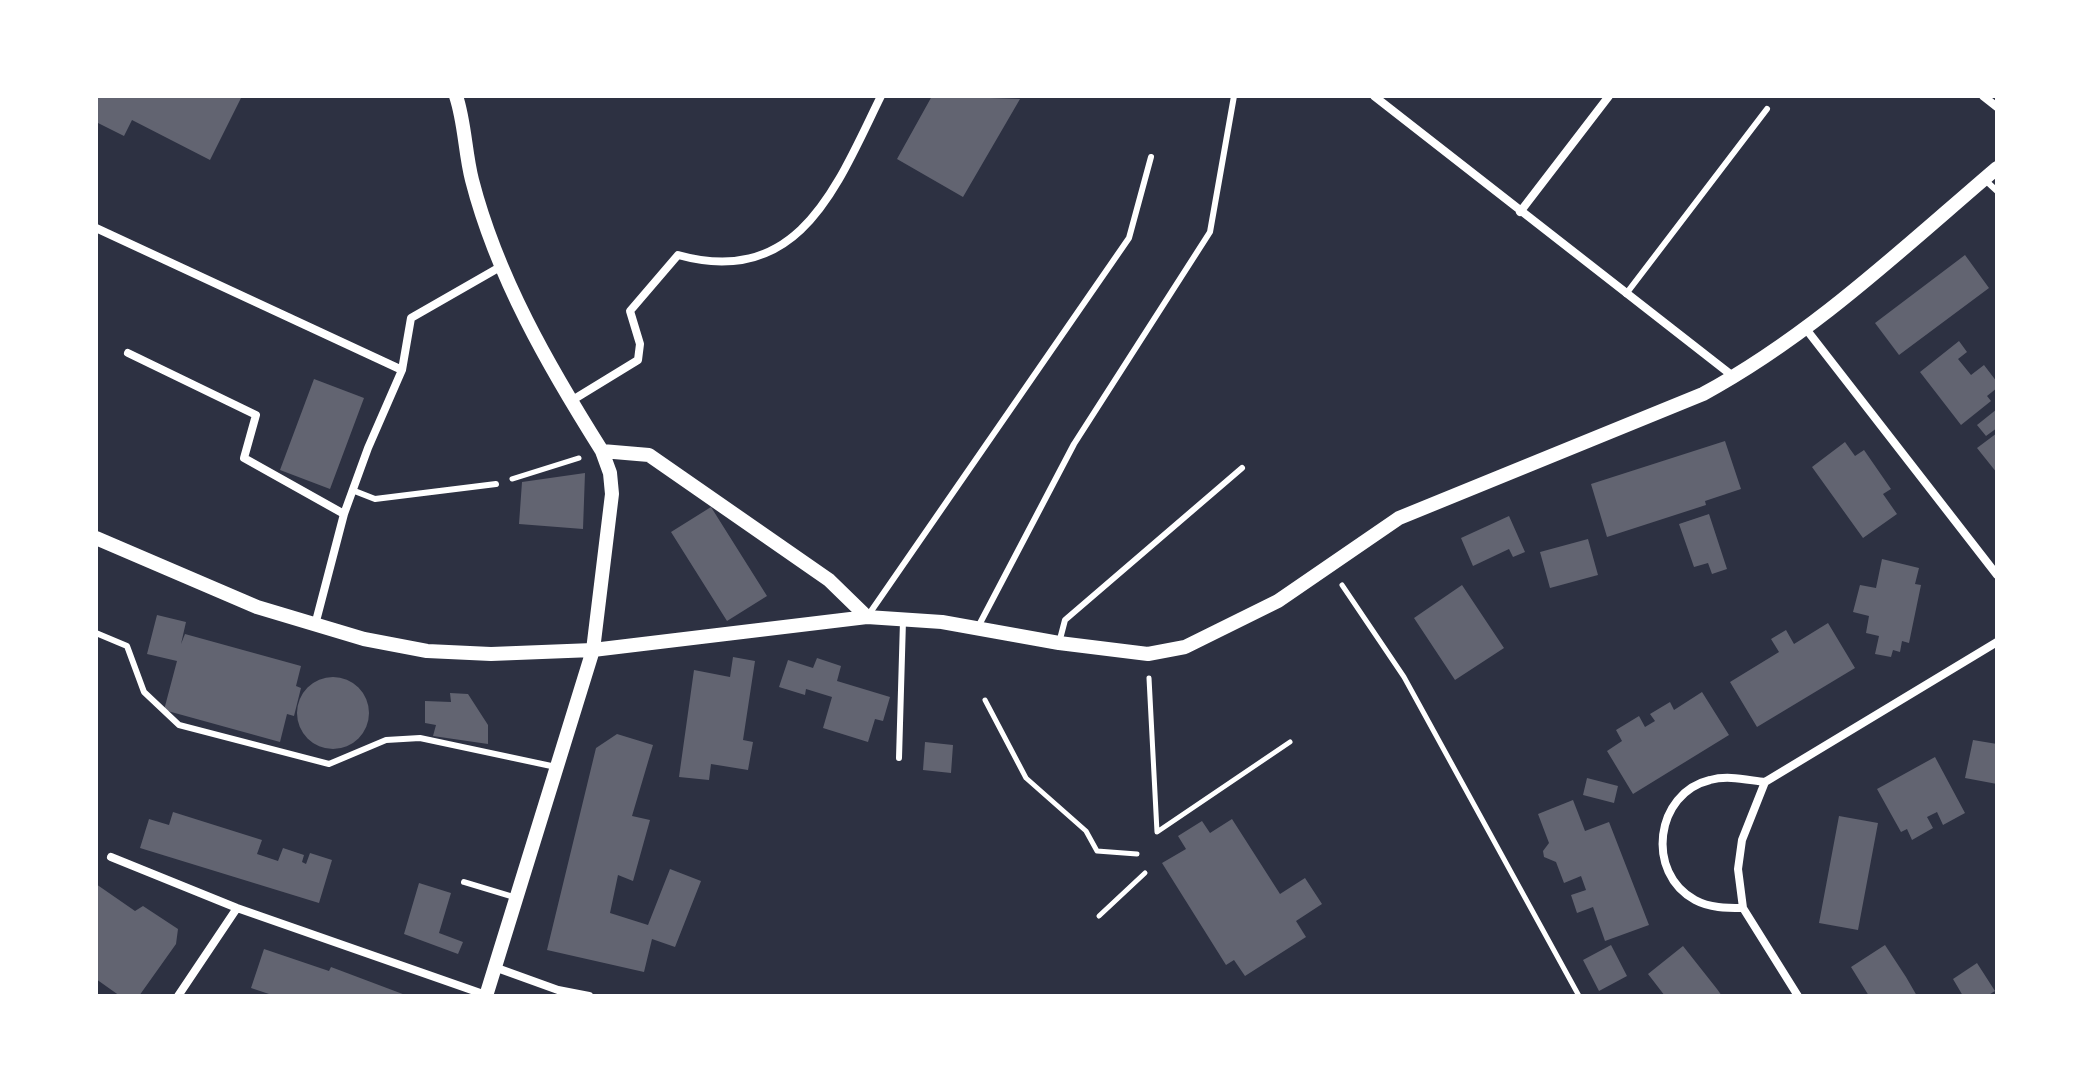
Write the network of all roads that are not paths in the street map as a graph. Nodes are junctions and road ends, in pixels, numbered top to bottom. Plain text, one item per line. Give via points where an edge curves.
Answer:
1 (456, 96) edge
2 (881, 96) edge
3 (1234, 96) edge
4 (1374, 96) edge
5 (1609, 96) edge
6 (1983, 96) edge
7 (1997, 107) edge
8 (1767, 109) dead end
9 (1151, 157) dead end
10 (1997, 168) edge
11 (1984, 179) junction
12 (1997, 191) edge
13 (1520, 212) junction
14 (96, 228) edge
15 (500, 267) junction
16 (1625, 295) junction
17 (1806, 329) junction
18 (128, 353) dead end
19 (402, 370) junction
20 (1734, 377) junction
21 (571, 401) junction
22 (602, 451) junction
23 (1242, 468) dead end
24 (496, 484) road end
25 (352, 490) junction
26 (344, 514) junction
27 (96, 538) edge
28 (1997, 575) edge
29 (867, 617) junction
30 (903, 621) junction
31 (315, 626) junction
32 (977, 628) junction
33 (96, 633) edge
34 (1997, 642) edge
35 (1059, 643) junction
36 (593, 650) junction
37 (899, 758) dead end
38 (559, 768) junction
39 (1765, 782) junction
40 (111, 857) dead end
41 (464, 882) dead end
42 (519, 898) junction
43 (237, 908) junction
44 (1743, 908) junction
45 (497, 968) junction
46 (178, 996) edge
47 (486, 996) edge
48 (589, 996) edge
49 (1798, 996) edge

1 - 15 street via 472,180
2 - 21 street via 834,191 795,237 749,260 700,261 678,255 630,311 640,344 638,360
3 - 32 lane via 1210,232 1074,444
4 - 13 street
5 - 13 street
6 - 7 street
8 - 16 lane
9 - 29 lane via 1129,238
10 - 11 street
11 - 12 lane
11 - 17 street
13 - 16 street
14 - 19 street
15 - 19 street via 411,318
15 - 21 street
16 - 20 street
17 - 20 street
17 - 28 street
18 - 26 street via 256,415 244,458
19 - 25 street
20 - 35 street via 1399,518 1278,601 1185,647 1148,654
21 - 22 street
22 - 29 street via 649,455 829,580
22 - 36 street via 612,494
23 - 35 lane via 1065,620
24 - 25 lane via 375,499
25 - 26 street
26 - 31 street
27 - 31 street
29 - 30 street
29 - 36 street
30 - 32 street
30 - 37 lane
31 - 36 street via 427,651
32 - 35 street
33 - 38 lane via 127,646 144,692 179,725 329,764 386,740 420,738
34 - 39 street
36 - 38 street
38 - 42 street
39 - 44 street via 1742,840 1738,869
39 - 44 street via 1708,780 1673,804 1664,824 1661,846 1677,886 1714,907
40 - 43 street
41 - 42 lane
42 - 45 street
43 - 46 street
43 - 47 street
44 - 49 street
45 - 47 street
45 - 48 street

